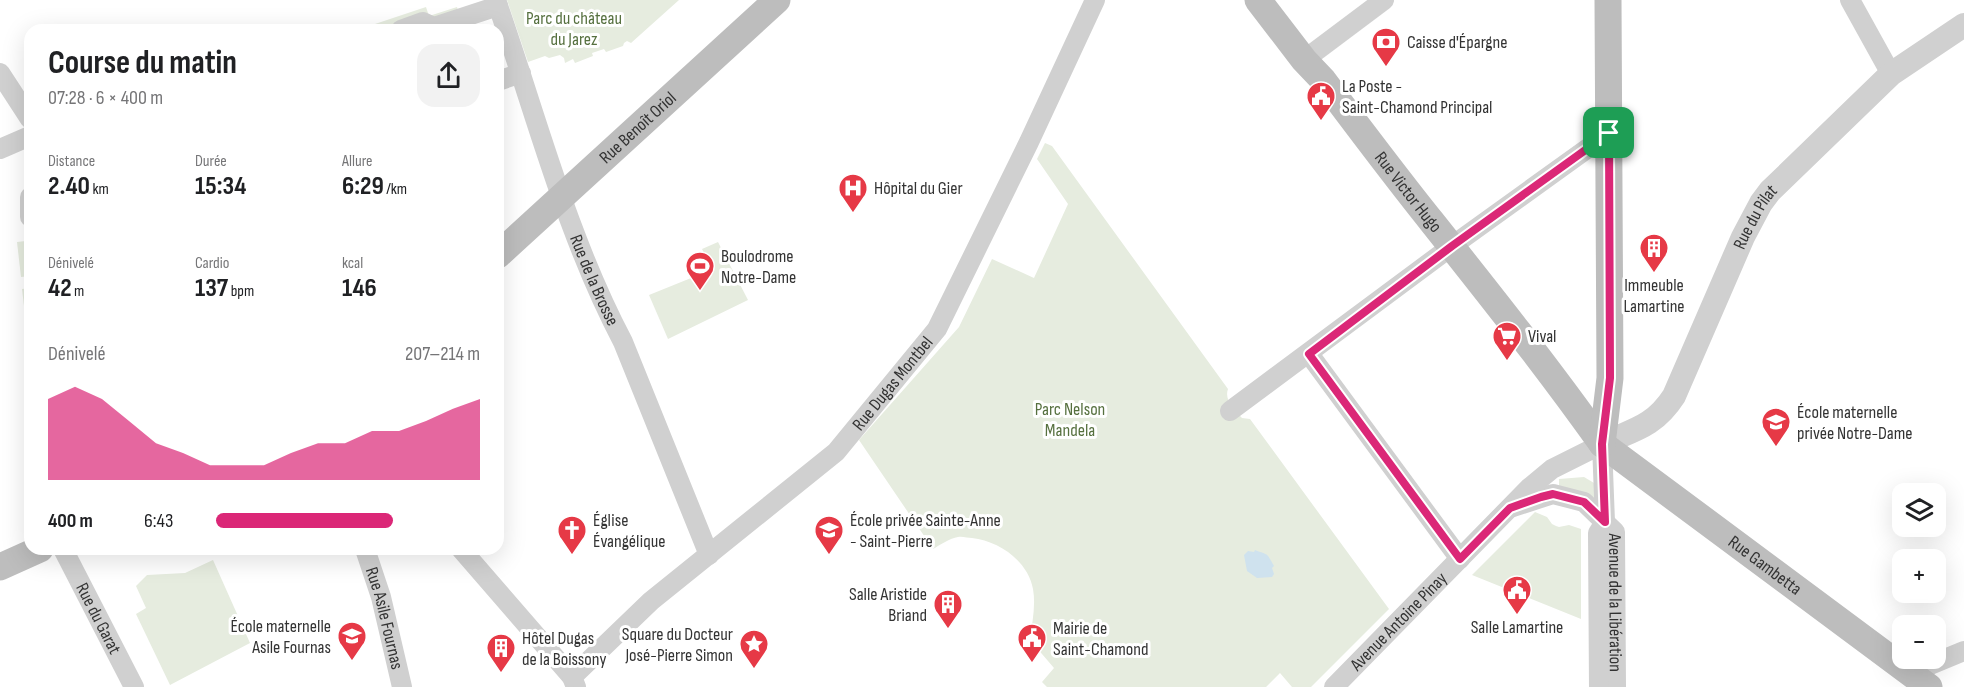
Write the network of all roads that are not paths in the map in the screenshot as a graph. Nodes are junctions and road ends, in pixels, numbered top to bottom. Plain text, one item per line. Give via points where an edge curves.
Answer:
1 (777, 0) edge
2 (1095, 0) edge
3 (1258, 0) edge
4 (1384, 0) edge
5 (1608, 0) edge
6 (1850, 0) edge
7 (496, 3) edge
8 (442, 24) edge
9 (504, 24) edge
10 (504, 25) edge
11 (1962, 31) edge
12 (1304, 60) junction
13 (0, 73) edge
14 (521, 73) junction
15 (1892, 74) junction
16 (504, 79) edge
17 (24, 110) edge
18 (1609, 133) junction
19 (24, 139) edge
20 (0, 149) edge
21 (562, 197) junction
22 (1452, 246) junction
23 (504, 250) edge
24 (1309, 354) junction
25 (1230, 411) dead end
26 (1602, 444) junction
27 (1510, 508) junction
28 (1605, 522) junction
29 (27, 555) edge
30 (66, 555) edge
31 (367, 555) edge
32 (466, 555) edge
33 (709, 555) junction
34 (1460, 559) junction
35 (0, 567) edge
36 (1964, 651) edge
37 (574, 682) edge
38 (1923, 682) edge
39 (134, 687) edge
40 (402, 687) edge
41 (1334, 687) edge
42 (1599, 687) edge
43 (1616, 687) edge

1 - 21 main road, Rue Benoît Oriol
2 - 33 street, Rue Dugas Montbel via 937,329 836,452
3 - 12 main road, Rue Victor Hugo
4 - 12 street
5 - 18 main road, Avenue de la Libération
6 - 15 street
7 - 8 street
7 - 9 street, Rue de la Brosse
10 - 14 street, Rue de la Brosse
11 - 15 street, Rue du Pilat
12 - 22 main road, Rue Victor Hugo
13 - 17 street
14 - 16 street
14 - 21 street, Rue de la Brosse
15 - 26 street, Rue du Pilat via 1786,174 1761,203 1664,411 1652,422
18 - 22 street
18 - 26 main road, Avenue de la Libération via 1610,378
19 - 20 street
21 - 23 main road, Rue Benoît Oriol
21 - 33 street, Rue de la Brosse
22 - 24 street
22 - 26 main road, Rue Victor Hugo
24 - 25 street
24 - 34 street
26 - 27 street, Avenue Antoine Pinay via 1552,469
26 - 28 street, Avenue de la Libération
26 - 38 main road, Rue Gambetta
27 - 28 street via 1553,494 1584,502
27 - 34 street, Avenue Antoine Pinay
28 - 42 street, Avenue de la Libération via 1598,533
28 - 43 street, Avenue de la Libération via 1615,532
29 - 35 main road
30 - 39 street, Rue du Garat
31 - 40 street, Rue Asile Fournas
32 - 37 street
33 - 37 street, Rue Dugas Montbel via 651,601
34 - 41 street, Avenue Antoine Pinay
36 - 38 street via 1930,665

